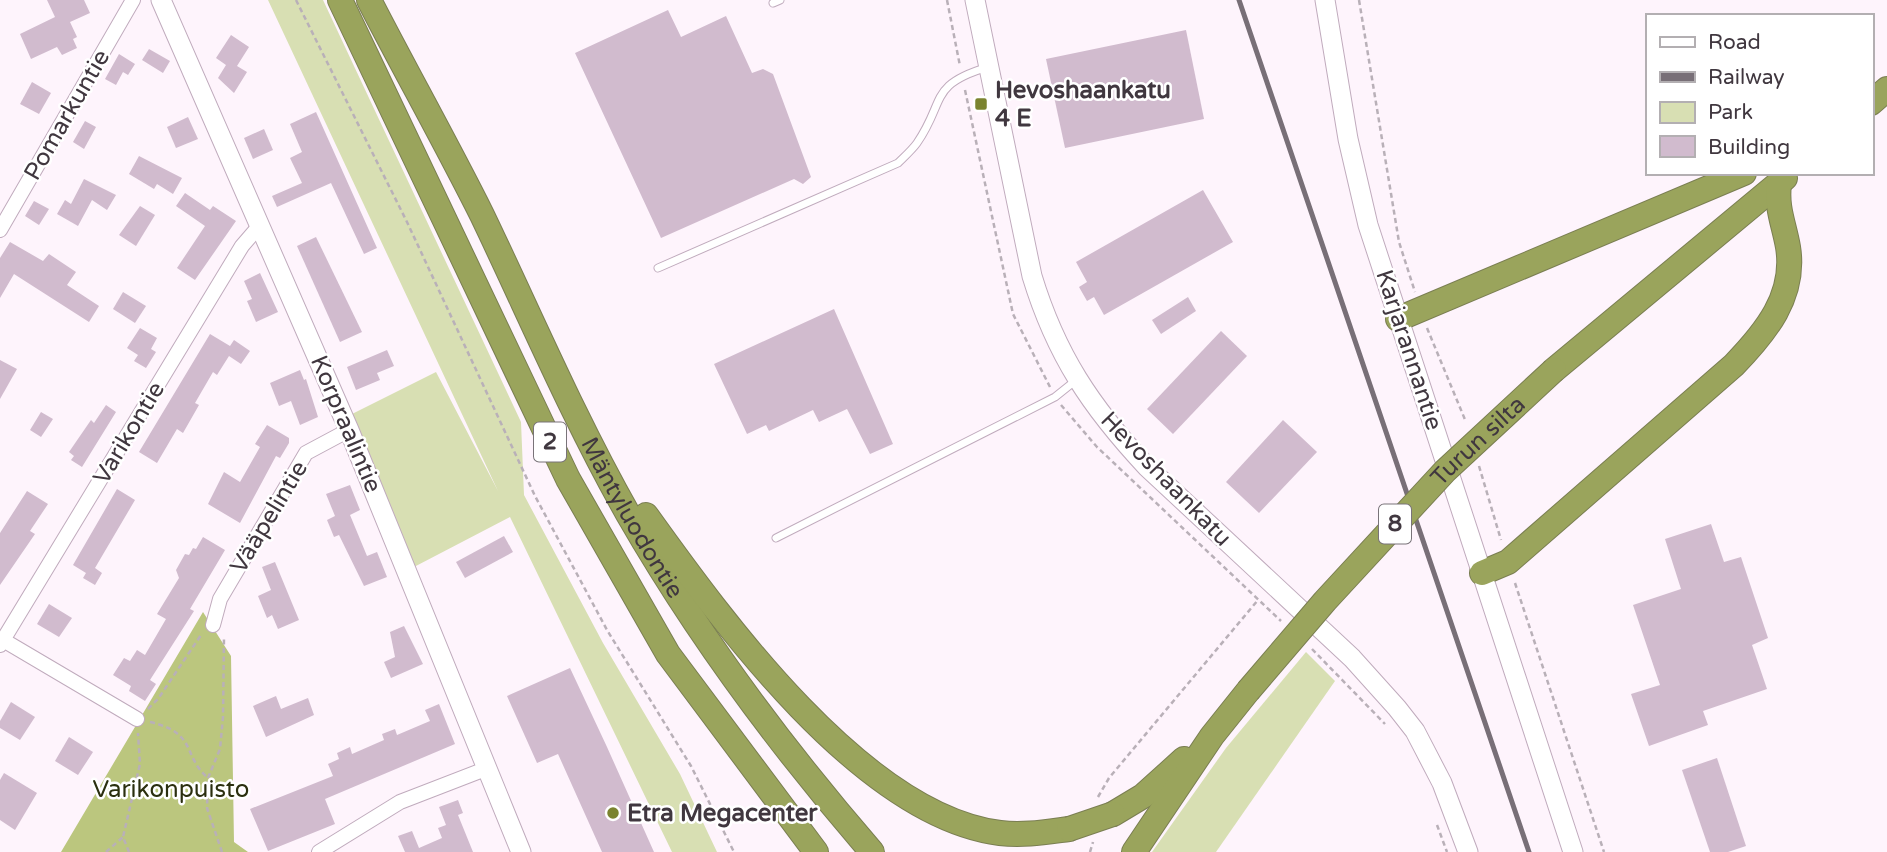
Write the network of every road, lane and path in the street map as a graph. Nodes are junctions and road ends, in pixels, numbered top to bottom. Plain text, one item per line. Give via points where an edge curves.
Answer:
1 (133, 0) edge
2 (160, 0) edge
3 (296, 0) edge
4 (340, 0) edge
5 (369, 0) edge
6 (975, 0) edge
7 (1325, 0) edge
8 (988, 66) junction
9 (1739, 175) edge
10 (1785, 178) edge
11 (261, 224) junction
12 (0, 230) edge
13 (659, 268) dead end
14 (1398, 319) junction
15 (1076, 380) junction
16 (349, 429) junction
17 (610, 480) junction
18 (776, 538) dead end
19 (1482, 573) junction
20 (1258, 600) dead end
21 (213, 625) junction
22 (2, 643) edge
23 (137, 719) junction
24 (1212, 736) junction
25 (488, 768) junction
26 (208, 778) junction
27 (1104, 809) junction
28 (1095, 836) dead end
29 (123, 837) junction
30 (1135, 850) edge
31 (106, 852) edge
32 (129, 852) edge
33 (222, 852) edge
34 (319, 852) edge
35 (521, 852) edge
36 (734, 852) edge
37 (816, 852) edge
38 (872, 852) edge
39 (1090, 852) edge
40 (1468, 852) edge
41 (1573, 852) edge

1 - 12 street, Pomarkuntie
2 - 11 street, Korpraalintie
3 - 36 path via 407,222 535,496 607,630 691,766
4 - 37 highway, Mäntyluodontie / 2 via 568,479 668,654
5 - 17 highway, Mäntyluodontie / 2 via 481,214
6 - 8 street, Hevoshaankatu
7 - 14 street, Karjarannantie via 1348,139 1368,225
8 - 13 lane via 962,75 942,89 917,143 898,163
8 - 15 street, Hevoshaankatu via 1032,276 1043,313
9 - 14 highway
10 - 19 highway via 1778,213 1789,270 1782,301 1762,336 1508,562
10 - 24 highway, Turun silta / 8, bridge via 1554,370 1418,499
11 - 16 street, Korpraalintie
11 - 22 street, Varikontie via 242,246
14 - 19 street, Karjarannantie
15 - 18 lane via 1055,397
15 - 40 street, Hevoshaankatu via 1147,467 1352,658 1397,708 1442,782
16 - 21 street, Vääpelintie via 306,453 220,599
16 - 25 street, Korpraalintie
17 - 27 highway, bridge via 627,489 760,662 825,731 921,807 965,825 1030,834 1069,829
17 - 38 highway, Mäntyluodontie / 2 via 662,570 741,688
19 - 41 street, Karjarannantie
20 - 27 path via 1109,778
21 - 23 path via 206,626 159,699
21 - 26 path via 224,637 223,717 220,749
22 - 23 street
23 - 26 path via 166,726 188,743
23 - 29 path via 140,764
24 - 27 highway via 1143,796
24 - 30 highway, Turun silta / 8
25 - 34 street via 400,802
25 - 35 street, Korpraalintie
26 - 33 path via 206,807
28 - 39 path
29 - 31 path
29 - 32 path

